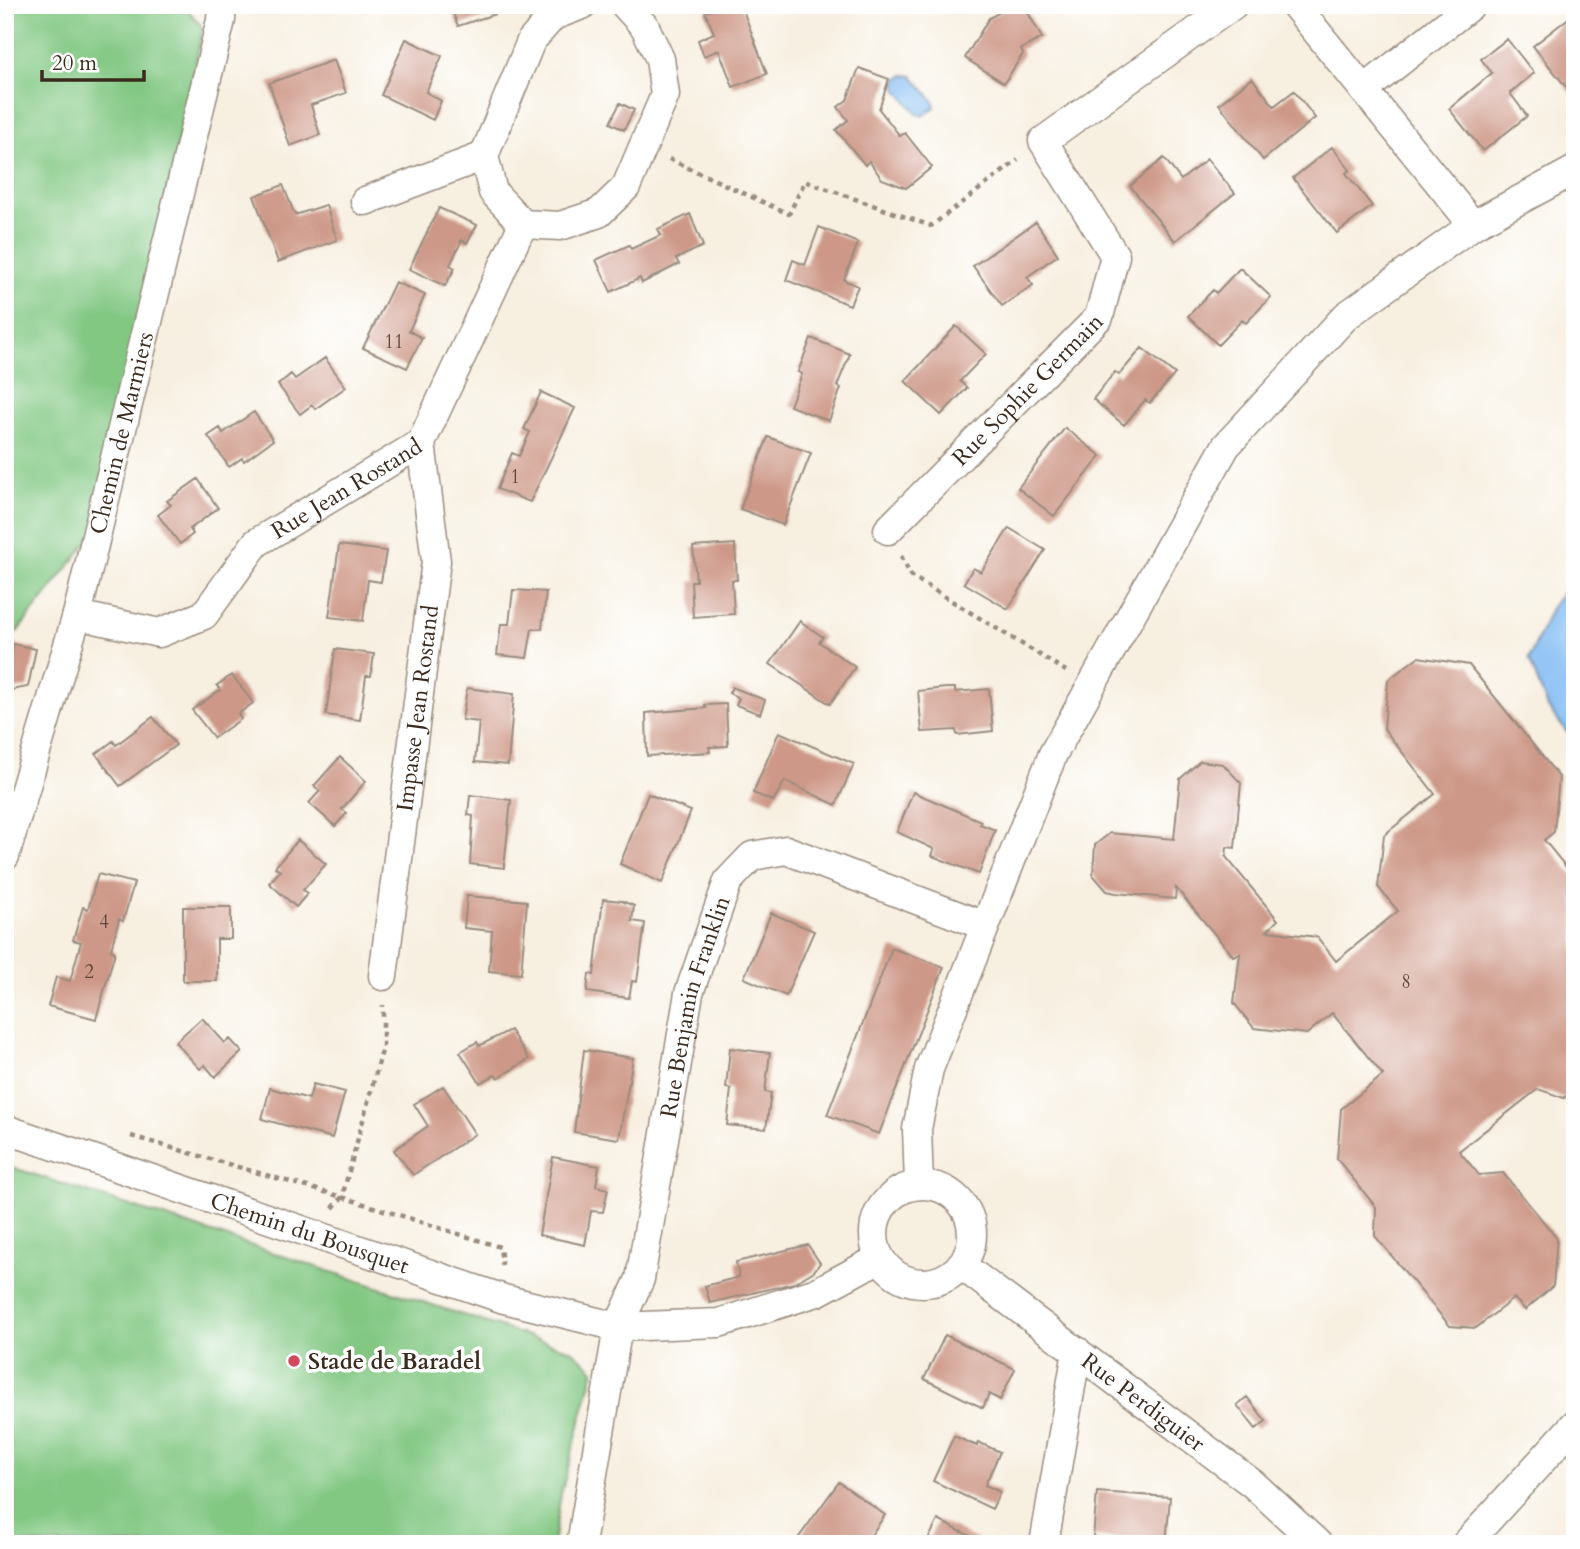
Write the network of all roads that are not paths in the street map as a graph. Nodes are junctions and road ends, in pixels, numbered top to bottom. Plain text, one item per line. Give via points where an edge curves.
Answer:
1 (222, 5) edge
2 (582, 5) edge
3 (625, 5) edge
4 (1233, 5) edge
5 (1295, 5) edge
6 (1471, 5) edge
7 (551, 11) edge
8 (1364, 90) junction
9 (484, 156) junction
10 (1575, 170) edge
11 (365, 201) dead end
12 (523, 225) junction
13 (1473, 225) junction
14 (421, 443) junction
15 (888, 530) road end
16 (78, 615) junction
17 (5, 856) edge
18 (985, 926) junction
19 (383, 976) road end
20 (5, 1129) edge
21 (919, 1185) junction
22 (880, 1258) junction
23 (961, 1265) junction
24 (618, 1327) junction
25 (1077, 1351) junction
26 (1575, 1424) edge
27 (581, 1544) edge
28 (1044, 1544) edge
29 (1318, 1544) edge
30 (1466, 1544) edge

1 - 16 street, Chemin de Marmiers
2 - 7 street
3 - 12 street via 645,27 660,59 665,95 626,187 599,213 560,226
4 - 15 street, Rue Sophie Germain via 1043,141 1115,256 1099,317
5 - 8 street
6 - 8 street
7 - 9 street via 531,41
8 - 13 street
9 - 11 street
9 - 12 street via 493,192
10 - 13 street
12 - 14 street, Rue Jean Rostand
13 - 18 street via 1346,316 1226,446 1053,754
14 - 16 street, Rue Jean Rostand via 256,543 204,615 159,633
14 - 19 street, Impasse Jean Rostand via 436,561
16 - 17 street, Chemin de Marmiers
18 - 21 street via 929,1069 917,1129
18 - 24 street, Rue Benjamin Franklin via 786,850 752,856 728,881 689,993 640,1279
20 - 24 street, Chemin du Bousquet via 505,1299
21 - 22 street via 898,1192 880,1210 874,1225
21 - 23 street via 947,1191 967,1211 972,1239
22 - 23 street via 903,1279 918,1283 935,1282
22 - 24 street, Chemin du Bousquet via 817,1292 719,1323
23 - 25 street, Rue Perdiguier
24 - 27 street
25 - 28 street
25 - 29 street, Rue Perdiguier via 1253,1484
26 - 30 street

